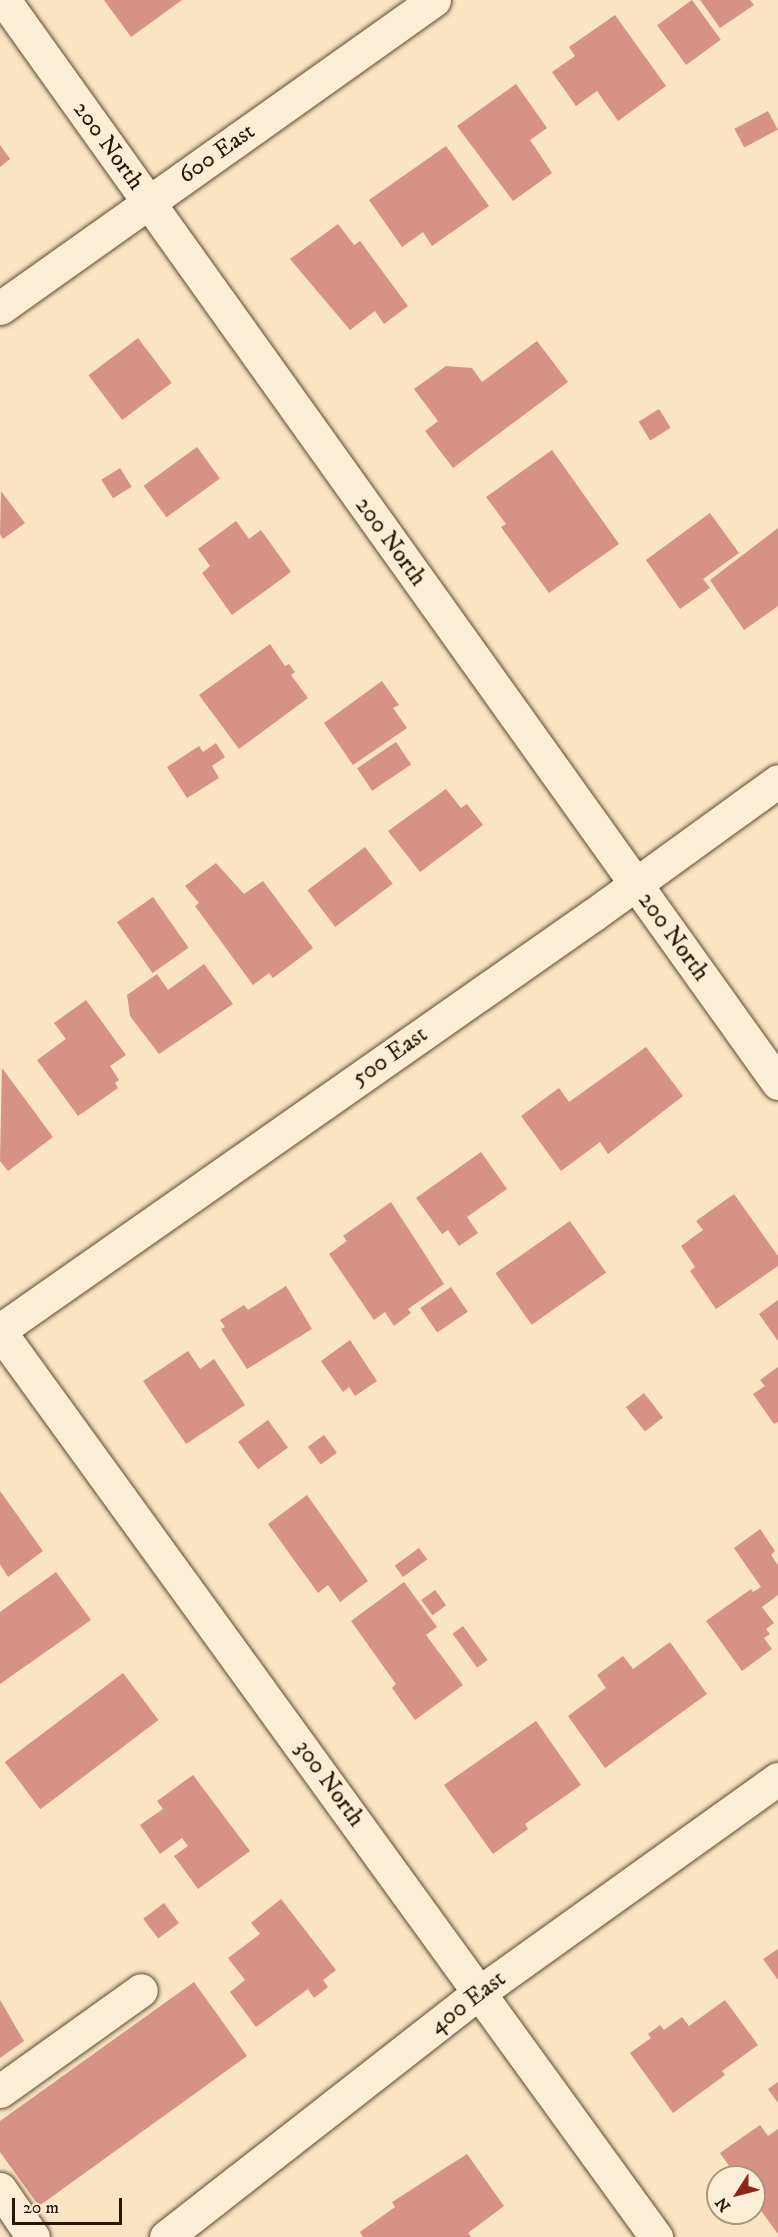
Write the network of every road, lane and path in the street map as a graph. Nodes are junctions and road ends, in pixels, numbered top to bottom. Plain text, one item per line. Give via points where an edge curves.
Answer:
1 (4, 0) edge
2 (434, 0) edge
3 (149, 203) junction
4 (0, 308) edge
5 (778, 781) edge
6 (636, 885) junction
7 (778, 1083) edge
8 (0, 1331) edge
9 (778, 1779) edge
10 (141, 1990) dead end
11 (480, 1992) junction
12 (0, 2091) edge
13 (0, 2189) edge
14 (33, 2237) edge
15 (166, 2237) edge
16 (656, 2237) edge

1 - 3 street, 200 North
2 - 3 street, 600 East
3 - 4 street, 600 East
3 - 6 street, 200 North
5 - 6 street, 500 East
6 - 7 street, 200 North
6 - 8 street, 500 East
8 - 11 street, 300 North
9 - 11 street, 400 East
10 - 12 street
11 - 15 street, 400 East
11 - 16 street, 300 North
13 - 14 street

